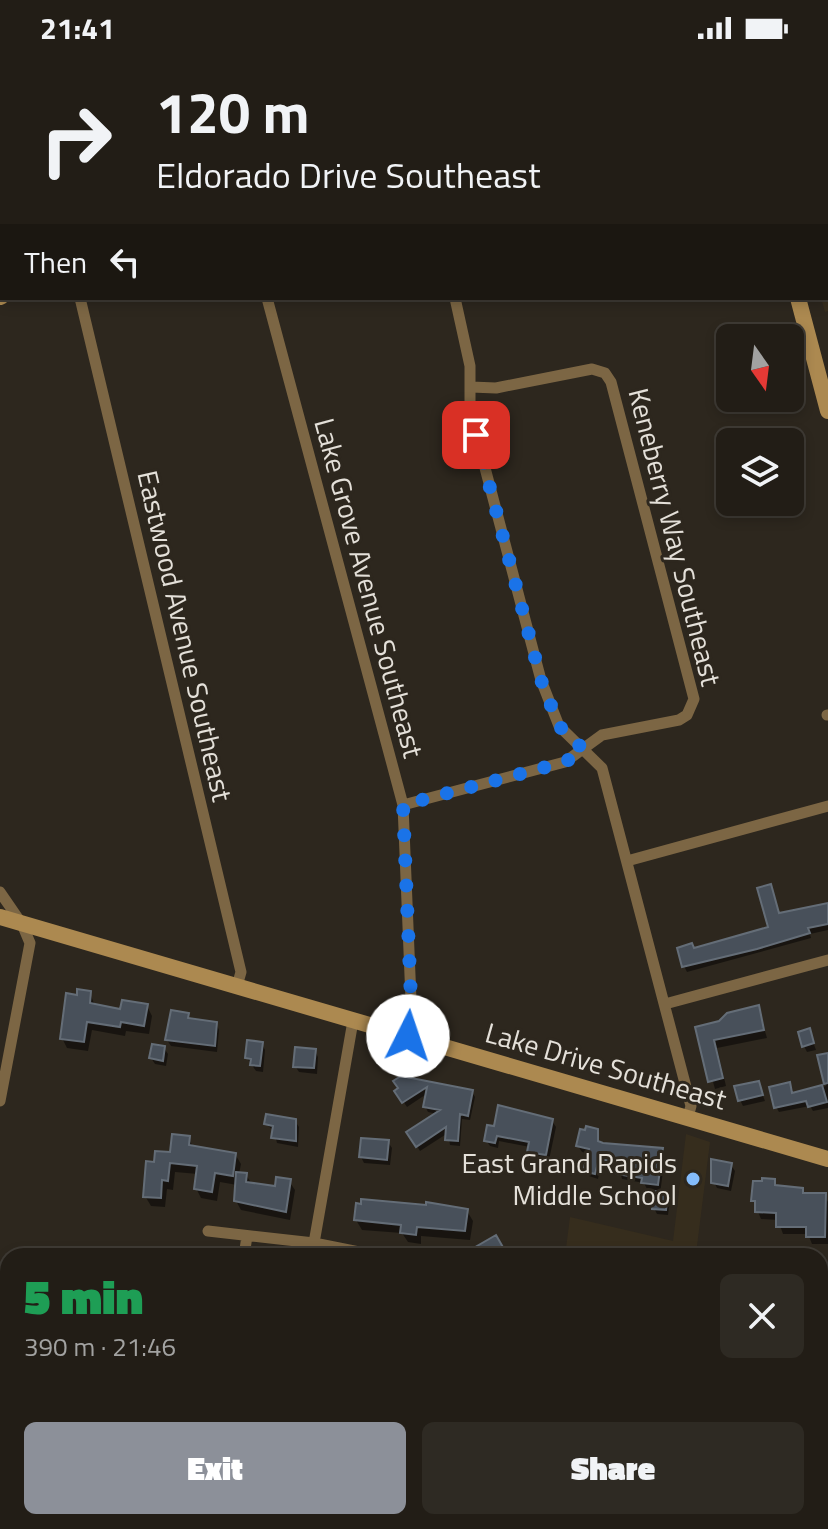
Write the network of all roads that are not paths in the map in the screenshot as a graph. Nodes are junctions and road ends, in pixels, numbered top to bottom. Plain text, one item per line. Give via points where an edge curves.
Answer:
1 (80, 300) edge
2 (268, 300) edge
3 (456, 300) edge
4 (799, 300) edge
5 (471, 387) junction
6 (828, 411) edge
7 (584, 750) junction
8 (403, 805) junction
9 (828, 806) edge
10 (627, 861) junction
11 (0, 892) edge
12 (0, 917) edge
13 (22, 924) junction
14 (828, 960) edge
15 (237, 986) junction
16 (665, 1004) junction
17 (353, 1021) junction
18 (408, 1036) junction
19 (0, 1101) edge
20 (688, 1117) junction
21 (828, 1159) edge
22 (208, 1231) dead end
23 (247, 1236) junction
24 (314, 1243) junction
25 (245, 1248) edge
26 (339, 1248) edge

1 - 15 street, Eastwood Avenue Southeast via 241,972
2 - 8 street, Lake Grove Avenue Southeast
3 - 5 street
4 - 6 main road
5 - 7 street via 470,411 541,680 559,726
5 - 7 street, Keneberry Way Southeast via 496,388 592,369 605,373 611,382 691,683 693,708 679,720 602,735
7 - 8 street via 565,762
7 - 10 street via 602,768
8 - 18 street, Lake Grove Avenue Southeast via 412,1024
9 - 10 street
10 - 16 street
11 - 13 street
12 - 13 main road, Lake Drive Southeast
13 - 15 main road, Lake Drive Southeast
13 - 19 street via 30,943
14 - 16 street
15 - 17 main road, Lake Drive Southeast
16 - 20 street via 691,1106
17 - 18 main road, Lake Drive Southeast
17 - 24 street
18 - 20 main road, Lake Drive Southeast
20 - 21 main road, Lake Drive Southeast
22 - 23 street
23 - 24 street
23 - 25 street
24 - 26 street

